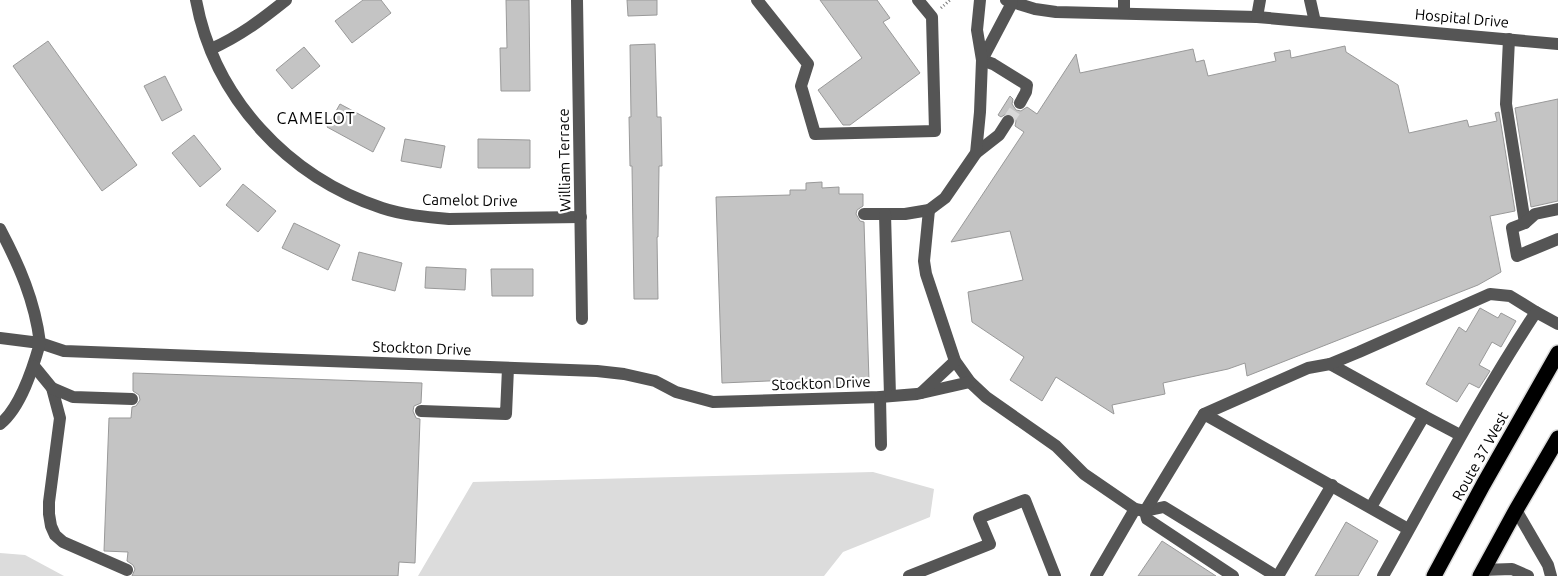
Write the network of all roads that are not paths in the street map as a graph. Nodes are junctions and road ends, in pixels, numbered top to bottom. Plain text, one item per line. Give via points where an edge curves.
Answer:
1 (196, 0) edge
2 (286, 0) edge
3 (578, 0) edge
4 (757, 0) edge
5 (918, 0) edge
6 (980, 0) edge
7 (1124, 0) edge
8 (1260, 0) edge
9 (1310, 0) edge
10 (1009, 1) edge
11 (1124, 13) junction
12 (1256, 16) junction
13 (1314, 22) junction
14 (1509, 39) junction
15 (1558, 44) edge
16 (211, 49) junction
17 (982, 60) junction
18 (1020, 103) tunnel mouth
19 (1008, 121) tunnel mouth
20 (976, 152) junction
21 (1558, 209) edge
22 (929, 210) junction
23 (864, 214) dead end
24 (885, 214) junction
25 (581, 217) junction
26 (1525, 223) junction
27 (0, 229) edge
28 (1558, 239) edge
29 (1536, 312) junction
30 (582, 320) dead end
31 (1558, 324) edge
32 (0, 338) edge
33 (40, 343) junction
34 (1558, 353) edge
35 (955, 361) junction
36 (1330, 364) junction
37 (34, 366) junction
38 (508, 368) junction
39 (970, 382) junction
40 (52, 388) junction
41 (921, 393) junction
42 (885, 397) junction
43 (132, 399) dead end
44 (421, 411) dead end
45 (1204, 414) junction
46 (1424, 416) junction
47 (0, 424) edge
48 (1460, 436) junction
49 (1558, 438) edge
50 (881, 445) dead end
51 (1332, 485) junction
52 (1371, 508) junction
53 (1140, 510) junction
54 (1516, 510) junction
55 (1408, 528) junction
56 (127, 570) dead end
57 (1482, 573) edge
58 (909, 576) edge
59 (1055, 576) edge
60 (1096, 576) edge
61 (1233, 576) edge
62 (1277, 576) edge
63 (1383, 576) edge
64 (1434, 576) edge
65 (1528, 576) edge
66 (1551, 576) edge

1 - 16 street, Camelot Drive
2 - 16 street via 248,29
3 - 25 street, William Terrace
4 - 5 street via 808,64 801,86 815,134 935,131 932,17
6 - 17 street via 977,30
7 - 11 street
8 - 12 street
9 - 13 street
10 - 11 street, Hospital Drive via 1056,12
10 - 17 street
11 - 12 street, Hospital Drive
12 - 13 street, Hospital Drive
13 - 14 street, Hospital Drive
14 - 15 street, Hospital Drive
14 - 26 street via 1506,104
16 - 25 street, Camelot Drive via 236,97 265,135 307,171 335,188 380,208 432,218
17 - 18 street via 1027,85
17 - 20 street
19 - 20 street via 999,135
20 - 22 street via 945,198
21 - 26 street via 1535,214
22 - 24 street
22 - 35 street via 924,261 926,274
23 - 24 street
24 - 42 street
25 - 30 street, William Terrace
26 - 28 street via 1512,228 1517,256
27 - 33 street via 33,303
29 - 31 street
29 - 36 street via 1510,296 1490,294
29 - 48 street
32 - 33 street, Stockton Drive
33 - 37 street
33 - 38 street, Stockton Drive via 64,351
34 - 64 highway, Route 37 West
35 - 39 street
35 - 41 street
36 - 45 street via 1308,368
36 - 46 street
37 - 40 street
37 - 47 street via 12,412
38 - 42 street, Stockton Drive via 624,374 655,380 676,392 713,402
38 - 44 street via 506,414
39 - 41 street, Stockton Drive
39 - 53 street via 1056,446 1084,474
40 - 43 street via 72,397
40 - 56 street via 60,418 49,502 51,526 63,542
41 - 42 street, Stockton Drive
42 - 50 street
45 - 51 street
45 - 53 street
46 - 48 street
46 - 52 street
48 - 55 street
49 - 54 highway
51 - 52 street
51 - 62 street
52 - 55 street
53 - 60 street
53 - 61 street
53 - 62 street via 1164,507
54 - 57 highway
54 - 66 street via 1548,565
55 - 63 street
57 - 65 street via 1512,569
58 - 59 street via 990,544 979,518 1025,500

